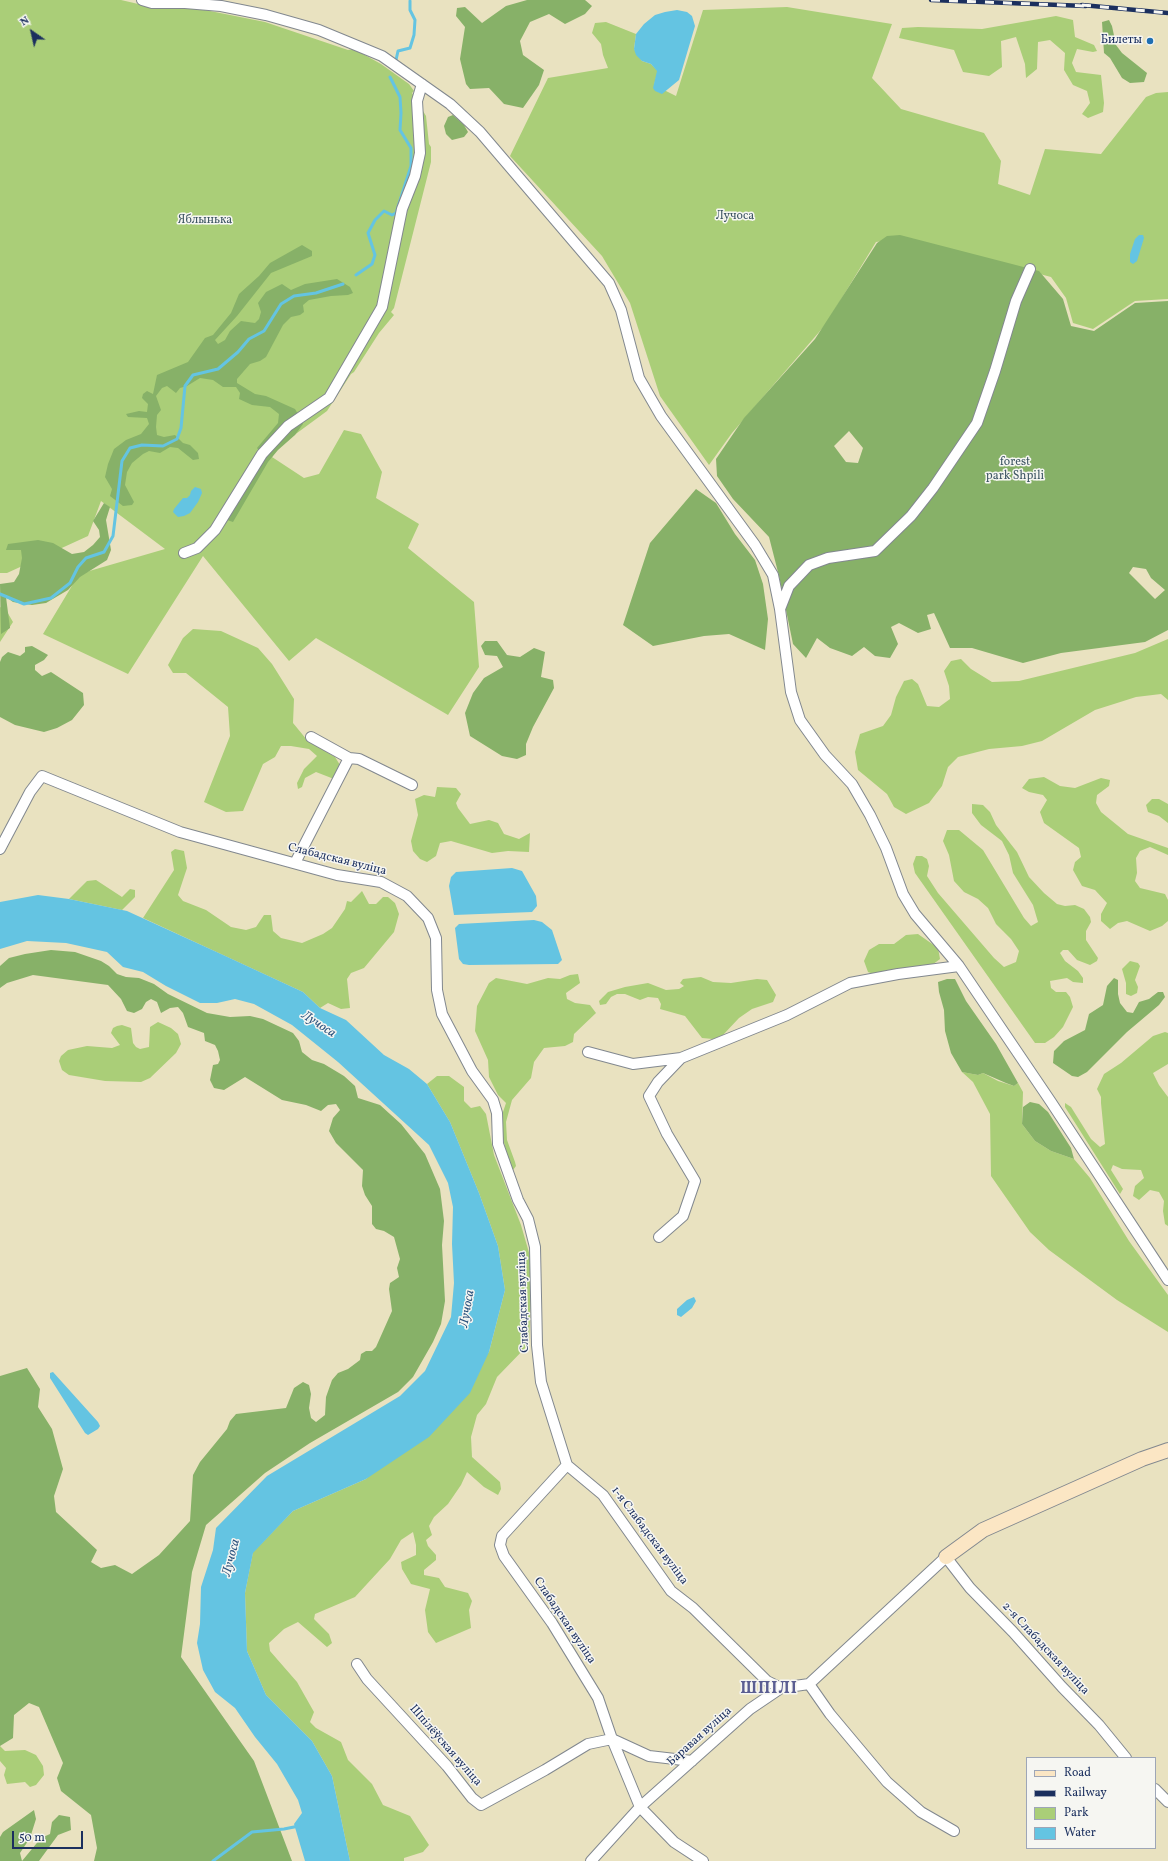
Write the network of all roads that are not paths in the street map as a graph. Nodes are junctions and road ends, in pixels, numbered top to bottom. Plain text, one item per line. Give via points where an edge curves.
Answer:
1 (142, 0) edge
2 (422, 84) junction
3 (1030, 269) dead end
4 (184, 553) dead end
5 (780, 609) junction
6 (311, 737) dead end
7 (349, 758) junction
8 (412, 785) dead end
9 (0, 849) edge
10 (295, 863) junction
11 (959, 966) junction
12 (588, 1052) dead end
13 (681, 1058) junction
14 (659, 1238) dead end
15 (1168, 1280) edge
16 (1168, 1450) edge
17 (567, 1465) junction
18 (946, 1557) junction
19 (357, 1664) dead end
20 (808, 1684) junction
21 (780, 1688) junction
22 (612, 1740) junction
23 (1125, 1757) edge
24 (692, 1761) junction
25 (1156, 1790) edge
26 (1168, 1802) edge
27 (640, 1807) junction
28 (954, 1831) dead end
29 (591, 1861) edge
30 (703, 1861) edge

1 - 2 street via 152,3 221,6 319,30 382,56
2 - 4 street via 417,101 420,153 402,209 382,308 329,398 288,426 262,454 215,530 197,548
2 - 5 street via 450,104 480,132 610,283 621,310 639,378 661,416 755,545 773,575
3 - 5 street via 1016,301 977,422 933,488 911,516 875,551 828,558 809,565 789,586
5 - 11 street via 791,692 800,720 825,755 852,784 874,822 903,894 915,914
6 - 7 street
7 - 8 street via 359,759
7 - 10 street
9 - 10 street, Слабадская вуліца via 30,792 42,776 180,832
10 - 17 street, Слабадская вуліца via 337,875 381,882 406,896 428,918 436,938 437,990 442,1014 472,1071 493,1100 497,1113 498,1144 518,1200 528,1219 535,1247 537,1345 541,1382
11 - 13 street via 850,983 787,1015
11 - 15 street via 1052,1102
12 - 13 street via 633,1064
13 - 14 street via 658,1082 649,1096 667,1134 695,1180 683,1216
16 - 18 street via 1142,1459 984,1530
17 - 21 street, 1-я Слабадская вуліца via 603,1495 671,1591 693,1608 767,1681
17 - 22 street, Слабадская вуліца via 502,1536 500,1545 504,1556 552,1623 598,1698
18 - 20 street
18 - 23 street, 2-я Слабадская вуліца via 970,1588 1099,1725
19 - 22 street, Шпілёўская вуліца via 367,1679 481,1805 588,1744
20 - 21 street, Баравая вуліца
20 - 28 street via 887,1782 921,1812
21 - 24 street, Баравая вуліца via 750,1709
22 - 24 street via 650,1756
22 - 27 street, Слабадская вуліца
24 - 27 street, Баравая вуліца
25 - 26 street
27 - 29 street, Баравая вуліца
27 - 30 street, Слабадская вуліца via 674,1842

